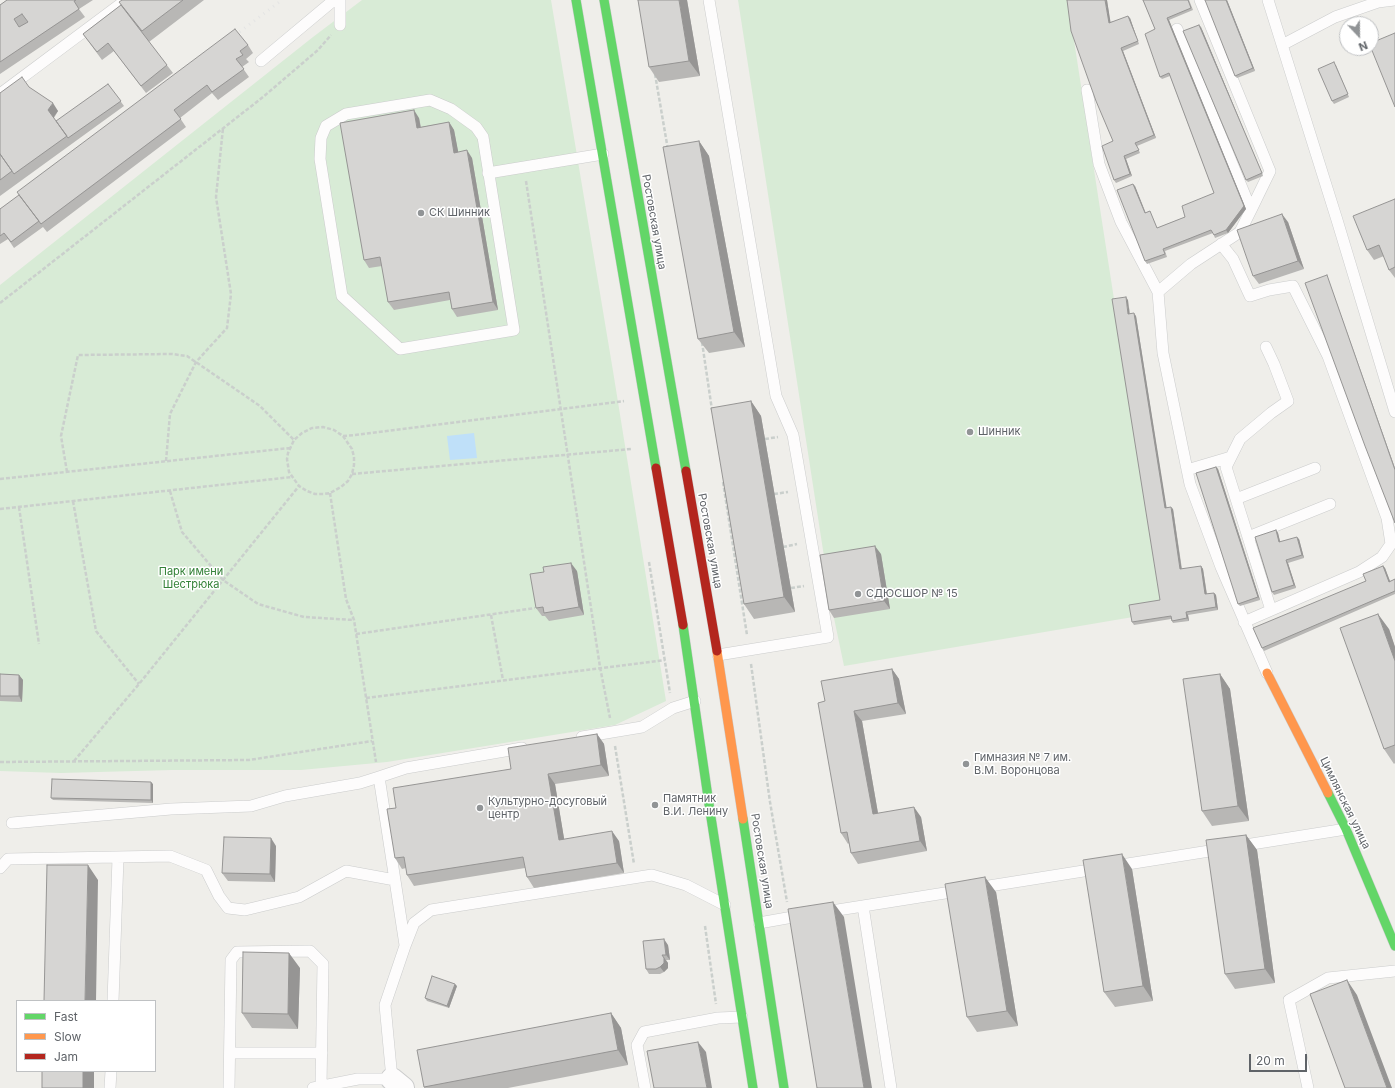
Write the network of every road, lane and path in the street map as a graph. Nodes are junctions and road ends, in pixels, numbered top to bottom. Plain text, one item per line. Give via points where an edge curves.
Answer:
1 (126, 0) edge
2 (334, 0) edge
3 (340, 0) edge
4 (576, 0) edge
5 (604, 0) edge
6 (710, 0) edge
7 (1200, 0) edge
8 (1268, 0) edge
9 (1395, 0) edge
10 (340, 25) joint
11 (1177, 29) dead end
12 (1282, 45) junction
13 (261, 61) dead end
14 (654, 69) edge
15 (1087, 90) dead end
16 (0, 94) edge
17 (223, 128) junction
18 (603, 154) junction
19 (669, 154) edge
20 (524, 168) junction
21 (488, 173) junction
22 (1251, 210) junction
23 (1220, 244) junction
24 (1158, 292) junction
25 (0, 303) edge
26 (700, 335) edge
27 (1266, 347) dead end
28 (196, 362) junction
29 (1391, 383) edge
30 (624, 401) dead end
31 (561, 409) junction
32 (1395, 412) edge
33 (713, 414) edge
34 (343, 436) junction
35 (294, 440) junction
36 (290, 448) junction
37 (632, 449) dead end
38 (568, 455) junction
39 (1231, 457) junction
40 (166, 461) junction
41 (1315, 468) dead end
42 (1187, 470) junction
43 (67, 472) junction
44 (352, 474) junction
45 (292, 477) junction
46 (722, 477) edge
47 (0, 479) edge
48 (299, 486) junction
49 (170, 491) junction
50 (330, 493) junction
51 (1236, 499) junction
52 (73, 501) junction
53 (1330, 504) dead end
54 (19, 507) junction
55 (0, 509) edge
56 (1248, 537) junction
57 (223, 580) junction
58 (535, 608) edge
59 (1272, 610) junction
60 (491, 614) junction
61 (354, 620) junction
62 (1244, 622) junction
63 (356, 634) junction
64 (39, 644) dead end
65 (749, 650) junction
66 (718, 655) junction
67 (665, 660) dead end
68 (600, 667) junction
69 (1267, 673) joint
70 (503, 680) junction
71 (138, 684) junction
72 (366, 698) junction
73 (695, 701) junction
74 (612, 732) junction
75 (574, 739) edge
76 (372, 741) junction
77 (536, 745) edge
78 (74, 761) junction
79 (0, 762) edge
80 (378, 777) junction
81 (12, 823) dead end
82 (1346, 829) junction
83 (118, 858) junction
84 (0, 868) edge
85 (637, 878) junction
86 (395, 880) junction
87 (725, 905) junction
88 (863, 906) junction
89 (789, 917) junction
90 (759, 923) junction
91 (405, 946) junction
92 (1395, 946) edge
93 (1395, 971) edge
94 (113, 1000) edge
95 (742, 1017) junction
96 (230, 1053) junction
97 (322, 1053) junction
98 (111, 1072) edge
99 (397, 1083) edge
100 (317, 1087) edge
101 (110, 1088) edge
102 (229, 1088) edge
103 (645, 1088) edge
104 (753, 1088) edge
105 (784, 1088) edge
106 (891, 1088) edge
107 (1308, 1088) edge

1 - 16 lane
2 - 13 lane
3 - 10 lane
4 - 18 street
5 - 66 street, Ростовская улица
6 - 65 lane via 776,396 793,435 828,637
7 - 22 lane via 1270,171
8 - 12 lane
9 - 12 lane via 1378,2 1335,17
10 - 17 path via 318,50
11 - 22 lane
12 - 29 lane
14 - 19 path
15 - 24 lane via 1099,164 1121,222
17 - 25 path
17 - 28 path via 216,197 231,294 227,328
18 - 20 lane
18 - 73 street
20 - 21 lane
20 - 31 path
21 - 21 lane via 514,330 400,349 342,296 320,159 321,138 326,126 346,114 430,100 451,109 476,127 483,137
22 - 23 lane via 1240,232
23 - 24 lane
23 - 59 lane via 1233,259 1250,296 1293,286 1328,356 1387,518 1391,544 1382,557 1358,572
24 - 42 lane via 1163,353
26 - 33 path
27 - 39 lane via 1288,401 1240,439
28 - 35 path via 260,406
28 - 40 path via 170,414
28 - 43 path via 187,356 172,354 78,355 61,436
29 - 32 lane
30 - 31 path
31 - 34 path
31 - 38 path
34 - 35 path via 323,427 312,428
34 - 44 path via 354,457
35 - 36 path
36 - 40 path
36 - 45 path via 287,466
37 - 38 path
38 - 44 path
38 - 68 path
39 - 42 lane
39 - 51 lane via 1226,467
40 - 43 path
41 - 51 lane
42 - 62 lane via 1221,567
43 - 47 path
44 - 50 path via 341,487
45 - 48 path
45 - 49 path
46 - 65 path
48 - 50 path via 315,494
48 - 57 path
49 - 52 path
49 - 57 path via 182,532
50 - 61 path via 346,599
51 - 56 lane
52 - 54 path
52 - 71 path via 96,631
53 - 56 lane
54 - 55 path
54 - 64 path
56 - 59 lane
57 - 61 path via 258,604 304,617
57 - 71 path
58 - 60 path
59 - 62 lane
60 - 63 path
60 - 70 path
61 - 63 path
62 - 69 lane
63 - 72 path
65 - 66 lane
65 - 89 path
66 - 90 street, Ростовская улица
67 - 68 path
68 - 70 path
68 - 74 path
69 - 82 street, Цимлянская улица
70 - 72 path
71 - 78 path
72 - 76 path
73 - 74 lane via 673,708 642,727
73 - 87 street
74 - 75 lane
74 - 85 path
76 - 78 path via 249,760
76 - 80 path
77 - 80 lane via 406,768
78 - 79 path
80 - 81 lane via 251,806 171,809
80 - 86 lane
82 - 88 lane
82 - 92 street, Цимлянская улица
83 - 84 lane via 8,860
83 - 86 lane via 170,856 206,870 228,908 245,910 299,897 346,872
83 - 94 lane
85 - 87 lane via 652,875 686,885
85 - 91 lane via 431,910 414,923
86 - 91 lane
87 - 95 street
88 - 89 lane
88 - 106 lane
89 - 90 lane
90 - 105 street, Ростовская улица
91 - 99 lane via 385,1005
93 - 107 lane via 1328,978 1289,1000
95 - 103 lane via 718,1018 644,1032 637,1045
95 - 104 street
96 - 97 lane
96 - 97 lane via 231,960 237,952 310,950 323,964
96 - 102 lane
97 - 100 lane
98 - 101 lane
99 - 100 lane via 358,1079

